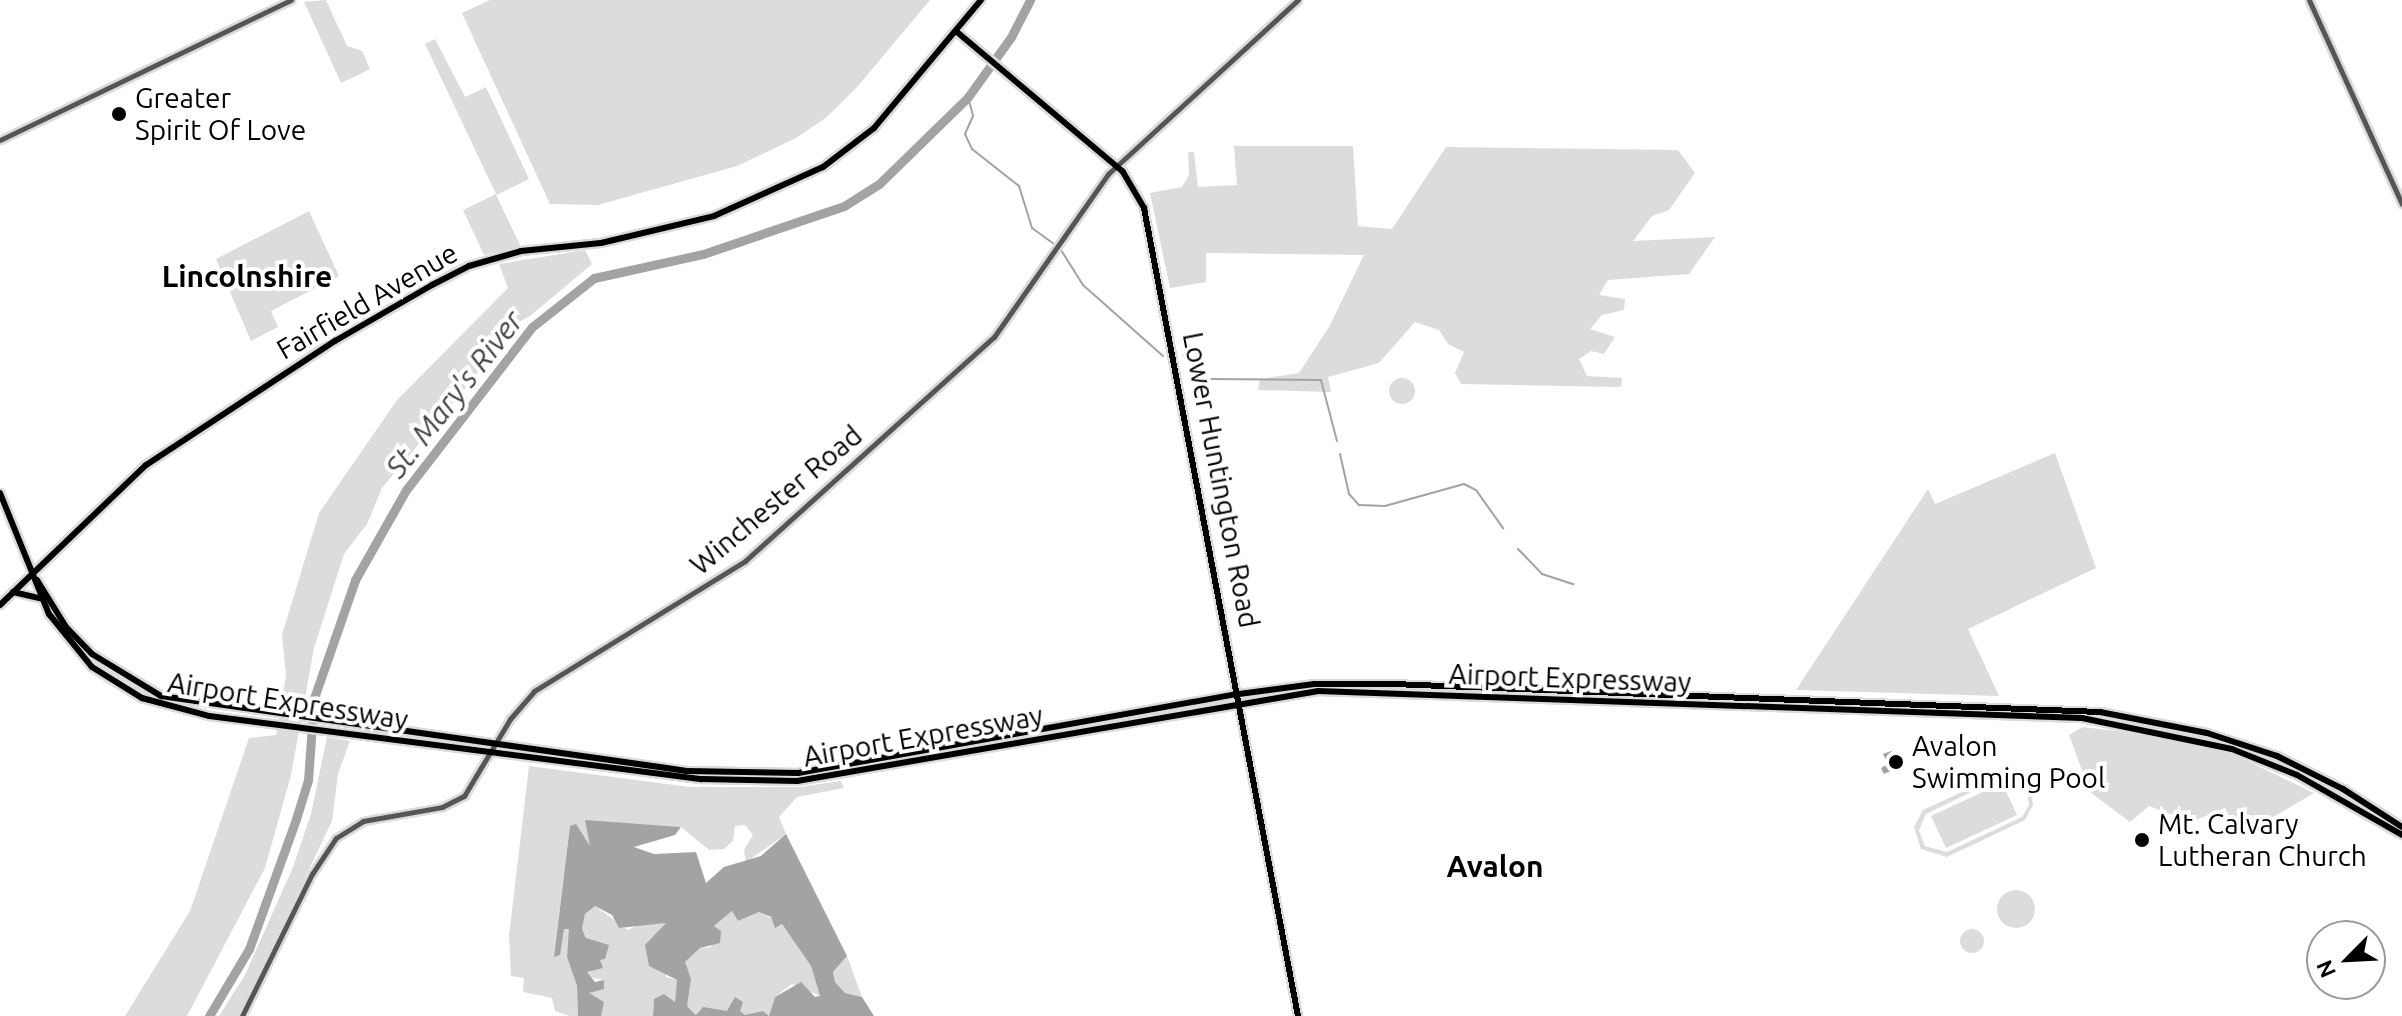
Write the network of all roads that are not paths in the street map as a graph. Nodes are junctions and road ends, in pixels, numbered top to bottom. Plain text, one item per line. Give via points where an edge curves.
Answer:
1 (291, 0) edge
2 (981, 0) edge
3 (1298, 0) edge
4 (2309, 0) edge
5 (957, 32) junction
6 (0, 140) edge
7 (1116, 166) junction
8 (2402, 204) edge
9 (0, 493) edge
10 (33, 573) junction
11 (13, 592) junction
12 (42, 599) junction
13 (0, 605) edge
14 (1239, 694) junction
15 (1240, 703) junction
16 (493, 749) junction
17 (2402, 827) edge
18 (2402, 835) edge
19 (242, 1016) edge
20 (1298, 1016) edge

1 - 6 street
2 - 5 main road, Fairfield Avenue
3 - 7 street, Winchester Road
4 - 8 street
5 - 7 main road, Lower Huntington Road
5 - 10 main road, Fairfield Avenue via 874,128 799,182 714,216 639,236 521,251 482,262 382,311 146,465
7 - 14 main road, Lower Huntington Road via 1138,193 1147,220
7 - 16 street, Winchester Road via 989,342 728,574 534,691
9 - 10 main road
10 - 11 main road, Fairfield Avenue
10 - 12 main road, Airport Expressway
10 - 16 main road, Airport Expressway via 66,627 122,677 161,696
11 - 12 main road
11 - 13 main road, Fairfield Avenue
12 - 16 main road, Airport Expressway via 58,630 114,683 164,707
14 - 15 main road, Lower Huntington Road
14 - 16 main road, Airport Expressway via 798,773 687,771
14 - 17 main road, Airport Expressway via 1314,684 1393,684 2100,712 2207,733 2277,756
15 - 16 main road, Airport Expressway via 797,781 702,779
15 - 18 main road, Airport Expressway via 1348,692 2082,718 2232,749 2308,781
15 - 20 main road, Lower Huntington Road
16 - 19 street, Winchester Road via 471,790 454,802 378,816 336,838 312,874

